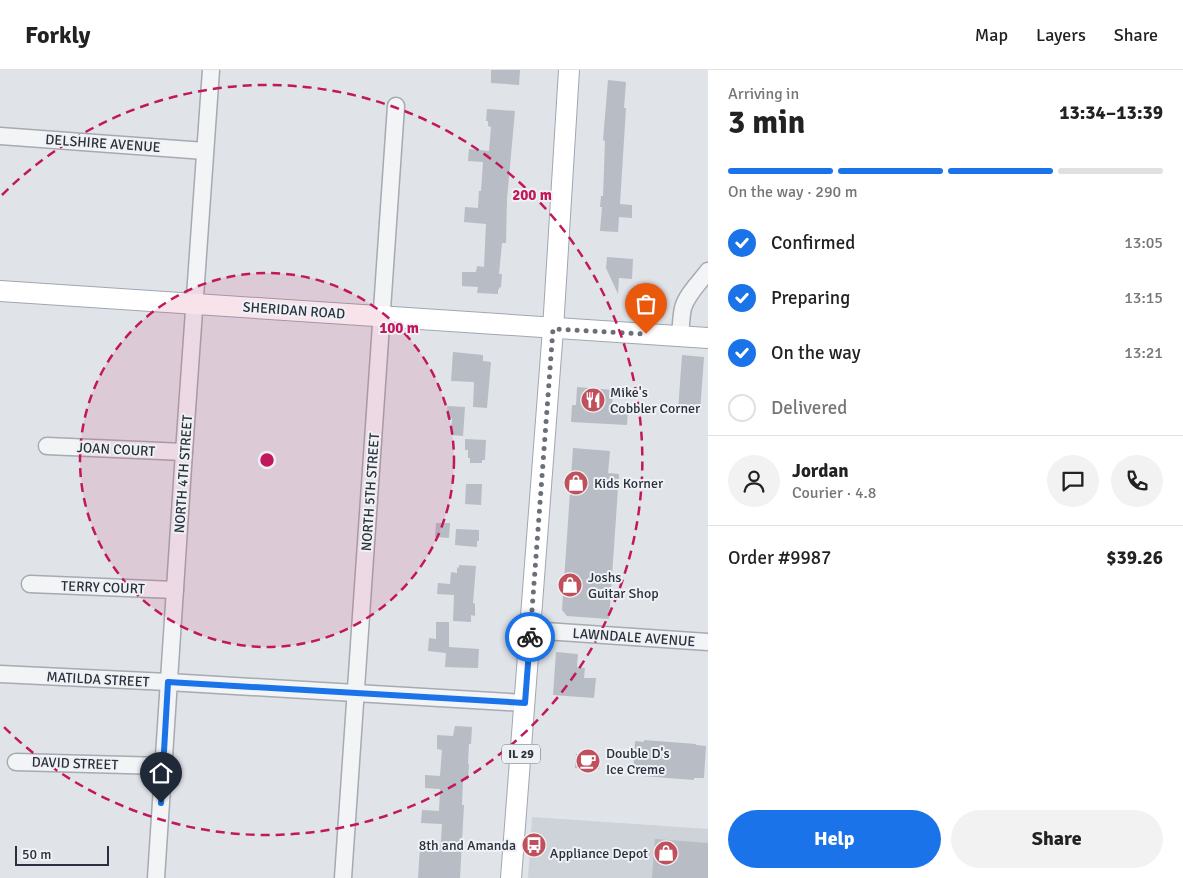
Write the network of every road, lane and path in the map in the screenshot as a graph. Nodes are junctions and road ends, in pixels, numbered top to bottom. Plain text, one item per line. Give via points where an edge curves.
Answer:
1 (211, 70) edge
2 (569, 70) edge
3 (396, 106) dead end
4 (0, 136) edge
5 (205, 151) junction
6 (708, 270) edge
7 (0, 290) edge
8 (195, 303) junction
9 (382, 316) junction
10 (553, 329) junction
11 (680, 336) junction
12 (708, 338) edge
13 (48, 446) dead end
14 (184, 452) junction
15 (30, 584) dead end
16 (175, 590) junction
17 (530, 630) junction
18 (708, 642) edge
19 (0, 674) edge
20 (168, 682) junction
21 (356, 693) junction
22 (525, 703) junction
23 (16, 762) dead end
24 (163, 766) junction
25 (156, 878) edge
26 (343, 878) edge
27 (511, 878) edge

1 - 5 street, NORTH 4TH STREET
2 - 10 main road, IL 29
3 - 9 street, NORTH 5TH STREET
4 - 5 street, DELSHIRE AVENUE
5 - 8 street, NORTH 4TH STREET
6 - 11 street via 684,304
7 - 8 main road, SHERIDAN ROAD
8 - 9 main road, SHERIDAN ROAD
8 - 14 street, NORTH 4TH STREET
9 - 10 main road, SHERIDAN ROAD
9 - 21 street, NORTH 5TH STREET
10 - 11 main road, SHERIDAN ROAD
10 - 17 main road, IL 29
11 - 12 main road, SHERIDAN ROAD
13 - 14 street, JOAN COURT
14 - 16 street, NORTH 4TH STREET
15 - 16 street, TERRY COURT
16 - 20 street, NORTH 4TH STREET
17 - 18 street, LAWNDALE AVENUE
17 - 22 main road, IL 29
19 - 20 street, MATILDA STREET
20 - 21 street, MATILDA STREET
20 - 24 street, NORTH 4TH STREET
21 - 22 street, MATILDA STREET
21 - 26 street, NORTH 5TH STREET
22 - 27 main road, IL 29
23 - 24 street, DAVID STREET
24 - 25 street, NORTH 4TH STREET

